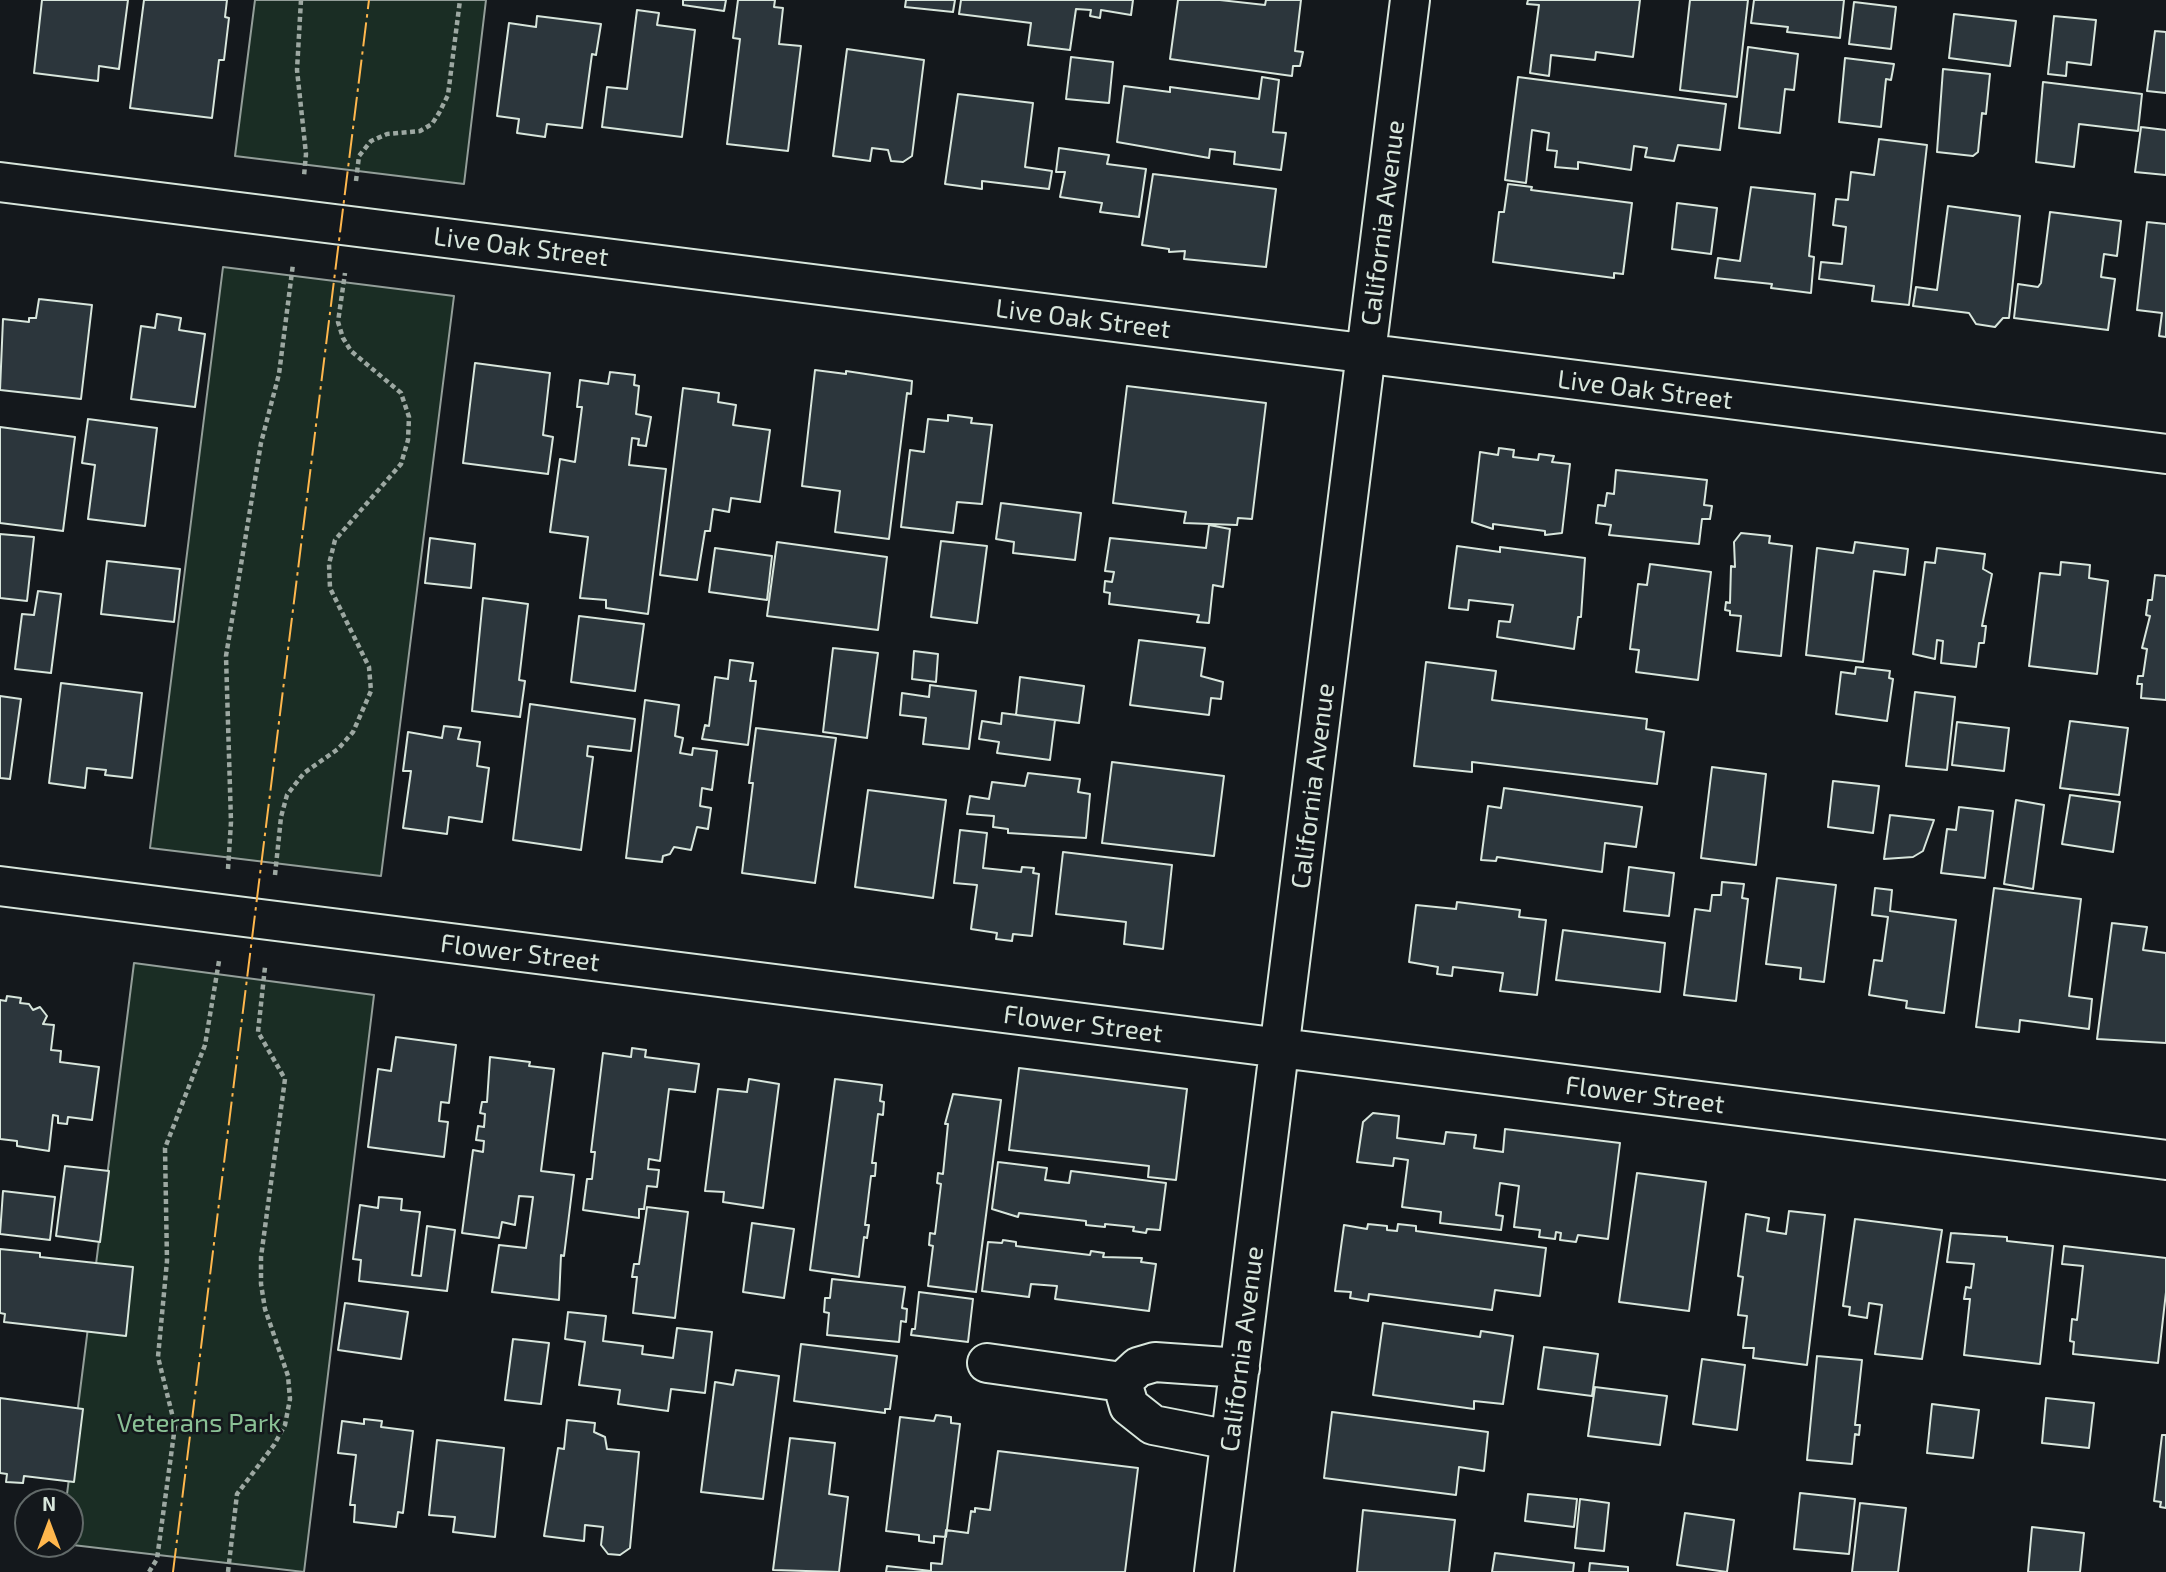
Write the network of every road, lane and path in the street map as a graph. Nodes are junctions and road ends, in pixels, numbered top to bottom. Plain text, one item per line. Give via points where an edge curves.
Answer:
1 (301, 0) edge
2 (460, 0) edge
3 (1410, 0) edge
4 (0, 182) edge
5 (299, 218) junction
6 (351, 225) junction
7 (1367, 355) junction
8 (2166, 454) edge
9 (0, 886) edge
10 (226, 915) junction
11 (270, 921) junction
12 (1279, 1049) junction
13 (2166, 1160) edge
14 (986, 1363) dead end
15 (1240, 1368) junction
16 (1122, 1382) junction
17 (1230, 1440) junction
18 (149, 1572) edge
19 (228, 1572) edge
20 (1214, 1572) edge

1 - 5 path via 297,70 306,154
2 - 6 path via 448,95 432,124 420,131 387,134 371,141 359,156
3 - 7 street, California Avenue
4 - 5 street, Live Oak Street
5 - 6 street, Live Oak Street
5 - 10 path via 279,374 261,443 226,656 231,821
6 - 7 street, Live Oak Street
6 - 11 path via 338,322 342,338 401,393 409,417 408,440 401,464 342,529 332,552 328,578 333,599 369,667 371,691 353,732 304,773 287,795
7 - 8 street, Live Oak Street
7 - 12 street, California Avenue
9 - 10 street, Flower Street
10 - 11 street, Flower Street
10 - 18 path via 205,1045 165,1148 167,1261 158,1357 175,1426 157,1559
11 - 12 street, Flower Street
11 - 19 path via 258,1032 285,1079 261,1284 288,1376 290,1399 285,1425 274,1445 237,1494
12 - 13 street, Flower Street
12 - 15 street, California Avenue
14 - 16 street
15 - 16 street via 1155,1362 1138,1367
15 - 17 street, California Avenue
16 - 17 street via 1129,1406 1153,1425
17 - 20 street, California Avenue

